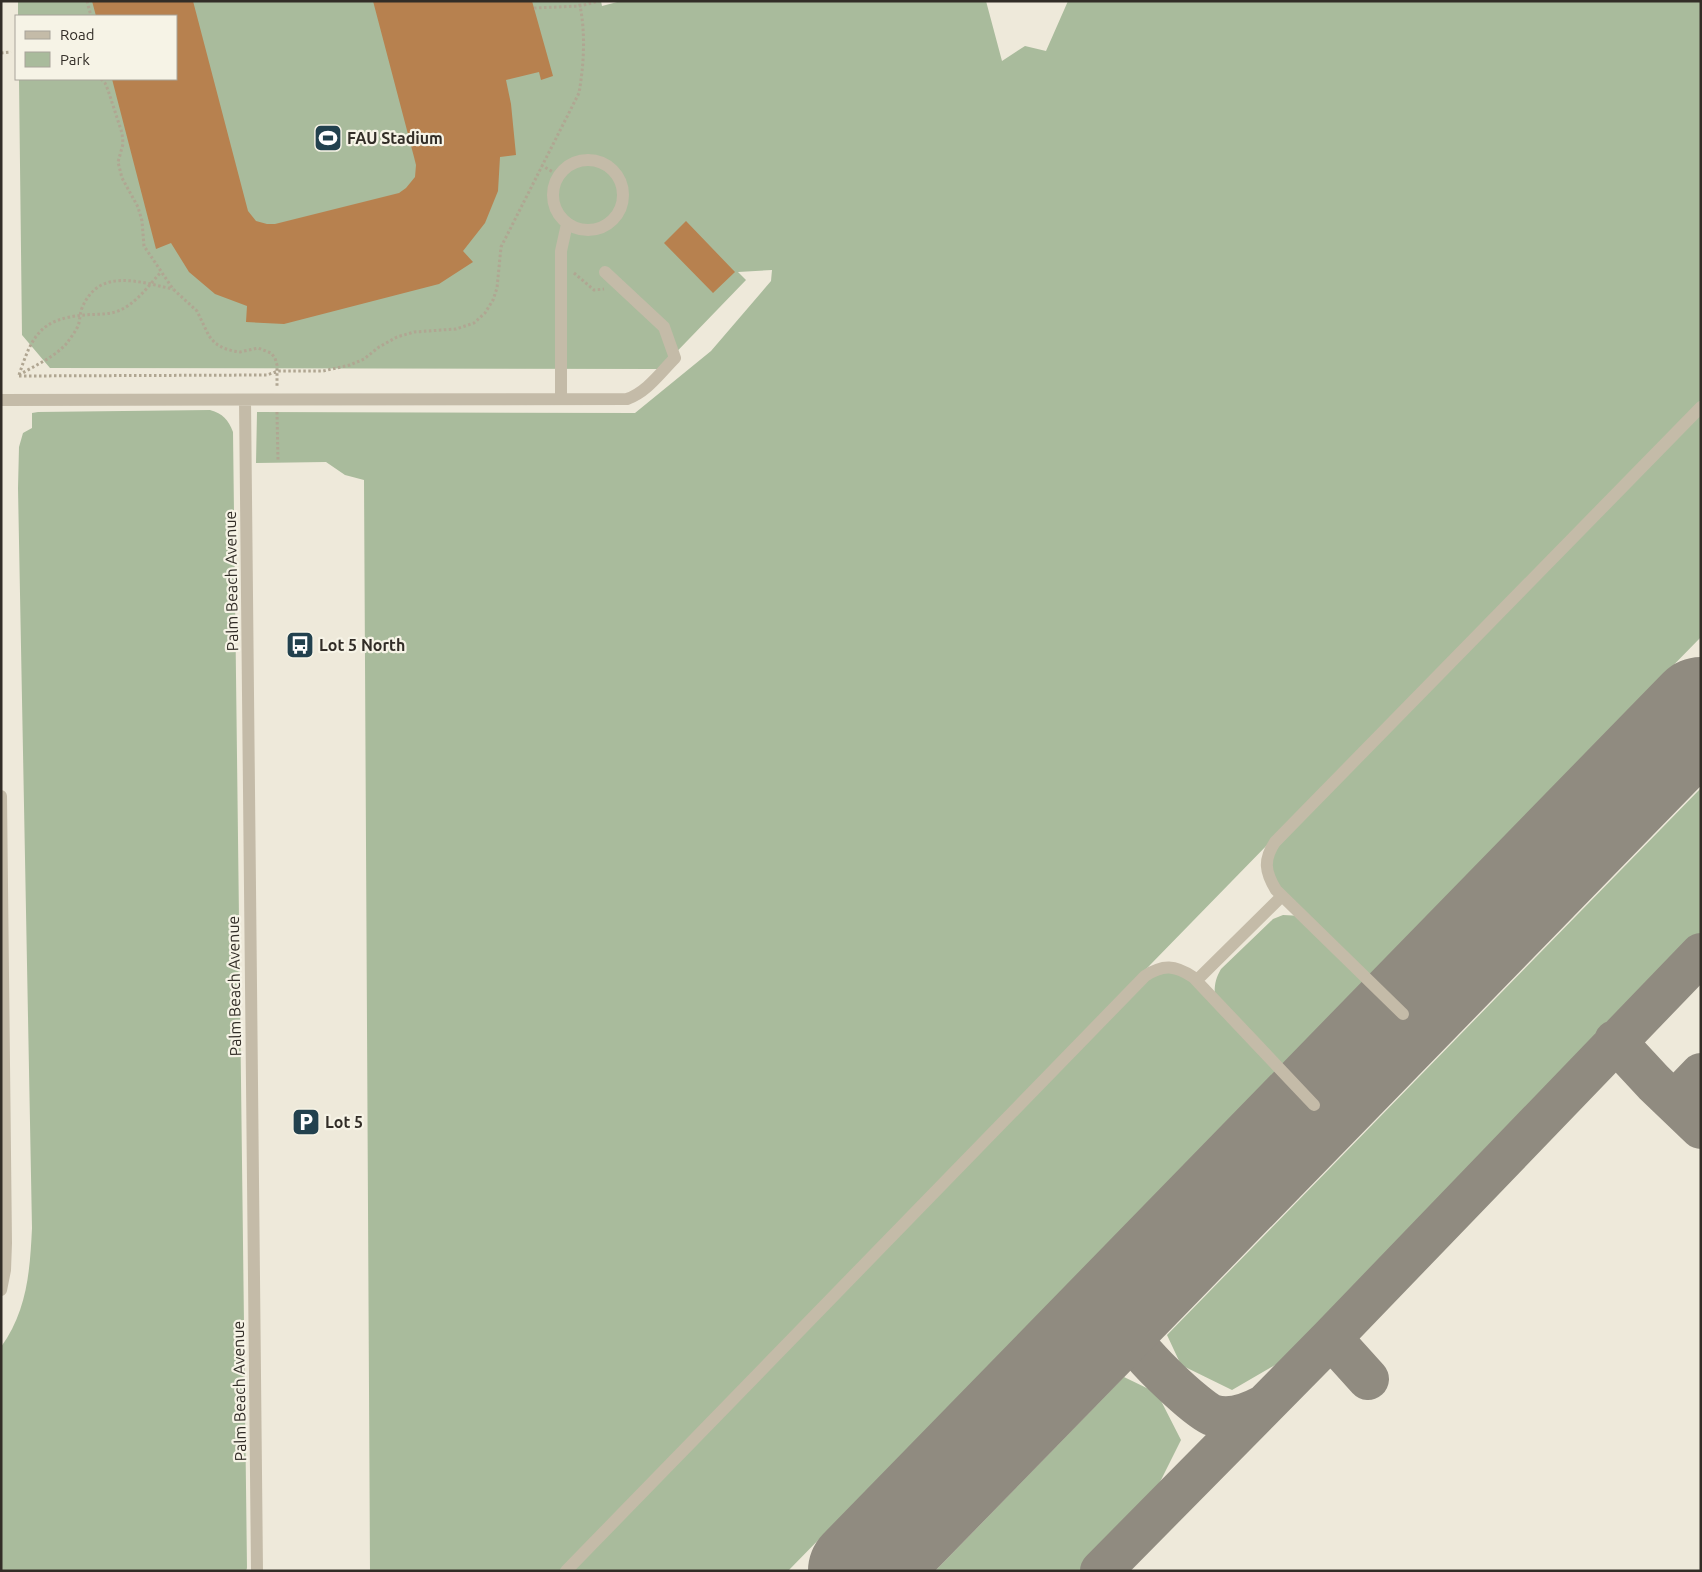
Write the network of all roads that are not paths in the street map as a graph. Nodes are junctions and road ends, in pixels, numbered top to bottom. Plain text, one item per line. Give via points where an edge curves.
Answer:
1 (567, 224) junction
2 (605, 272) dead end
3 (561, 399) junction
4 (1, 400) edge
5 (245, 400) junction
6 (1701, 407) edge
7 (1, 796) edge
8 (1282, 896) junction
9 (1197, 980) junction
10 (1403, 1014) dead end
11 (3, 1083) edge
12 (1314, 1105) dead end
13 (3, 1111) edge
14 (1, 1290) edge
15 (257, 1571) edge
16 (566, 1571) edge

1 - 1 street via 580,230 594,230 618,214 623,201 622,186 616,173 605,164 579,161 558,175 552,200 557,213
1 - 3 street via 561,251
2 - 3 street via 664,328 675,358 636,396 627,399
3 - 5 street
4 - 5 street
5 - 15 street, Palm Beach Avenue
6 - 8 street via 1276,842 1266,858 1267,868 1270,880
7 - 11 street
8 - 9 street
8 - 10 street
9 - 12 street
9 - 16 street via 1183,970 1170,967 1161,967 1145,976
11 - 13 street
13 - 14 street via 6,1270

